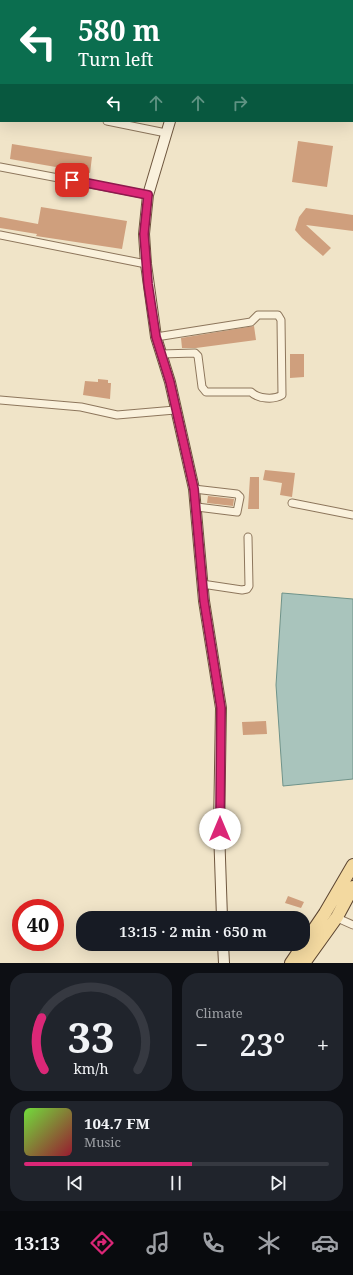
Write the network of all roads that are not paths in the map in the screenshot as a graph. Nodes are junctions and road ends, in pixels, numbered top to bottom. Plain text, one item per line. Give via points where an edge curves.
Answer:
1 (112, 122) edge
2 (170, 122) edge
3 (166, 133) junction
4 (0, 167) edge
5 (148, 195) junction
6 (0, 235) edge
7 (146, 264) junction
8 (156, 337) junction
9 (161, 354) junction
10 (0, 400) edge
11 (175, 410) junction
12 (194, 489) junction
13 (292, 503) dead end
14 (197, 507) junction
15 (353, 515) edge
16 (248, 537) dead end
17 (202, 584) junction
18 (353, 865) edge
19 (353, 887) edge
20 (222, 911) edge
21 (325, 913) junction
22 (337, 917) junction
23 (353, 925) edge
24 (223, 951) edge
25 (224, 963) edge
26 (291, 963) edge
27 (304, 963) edge

1 - 3 street
2 - 3 street
3 - 5 street
4 - 5 street
5 - 7 street via 144,234
6 - 7 street
7 - 8 street
8 - 9 street
8 - 9 street via 251,322 258,315 278,315 281,320 282,395 262,397 251,392 206,392 202,387 198,356 195,353
9 - 11 street
10 - 11 street via 81,407 117,415
11 - 12 street
12 - 14 street
12 - 14 street via 237,494 240,497 237,512
13 - 15 street
14 - 17 street
16 - 17 street via 247,589
17 - 20 street via 221,708 219,815
18 - 21 main road
19 - 22 main road
21 - 22 street
21 - 26 main road
22 - 23 street
22 - 27 main road
24 - 25 street

